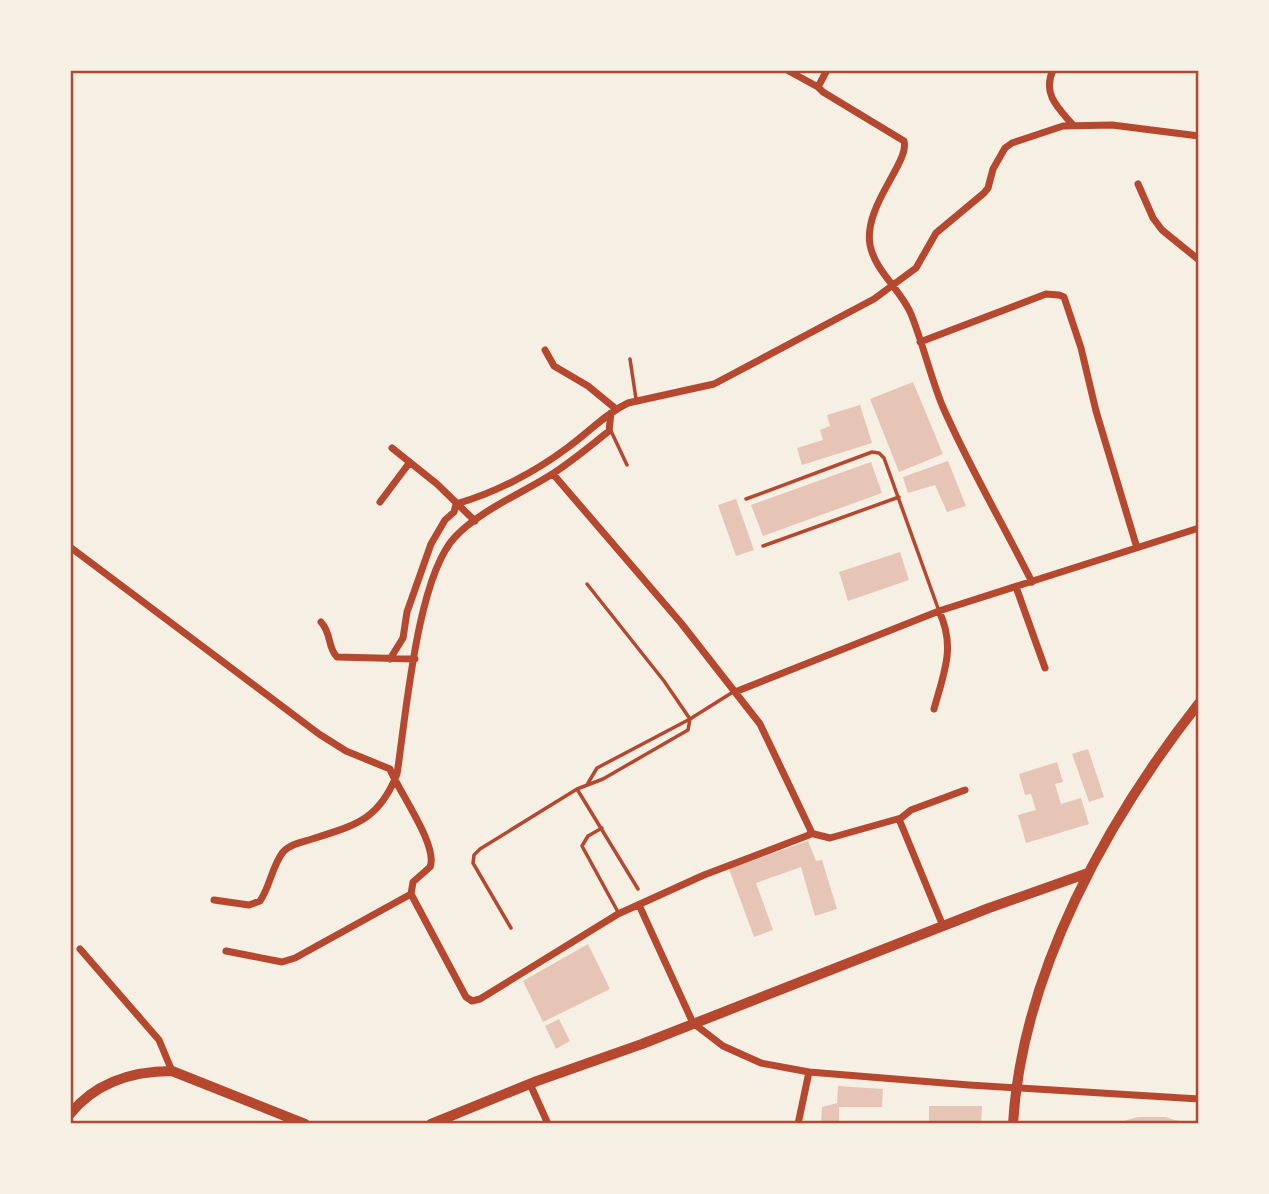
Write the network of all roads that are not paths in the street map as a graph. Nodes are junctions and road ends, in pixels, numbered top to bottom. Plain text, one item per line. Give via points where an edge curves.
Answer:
1 (787, 70) edge
2 (827, 70) edge
3 (1053, 70) edge
4 (818, 87) junction
5 (1073, 125) junction
6 (1199, 136) edge
7 (1138, 184) dead end
8 (1199, 260) edge
9 (894, 286) junction
10 (920, 342) junction
11 (545, 350) dead end
12 (629, 359) dead end
13 (636, 399) junction
14 (613, 411) junction
15 (610, 429) junction
16 (392, 449) dead end
17 (410, 462) junction
18 (627, 465) dead end
19 (553, 474) junction
20 (899, 497) junction
21 (746, 499) dead end
22 (380, 502) dead end
23 (456, 504) junction
24 (475, 520) junction
25 (1199, 528) edge
26 (763, 546) dead end
27 (70, 547) edge
28 (1137, 548) junction
29 (1032, 582) junction
30 (587, 584) dead end
31 (1016, 587) junction
32 (939, 611) junction
33 (321, 622) dead end
34 (390, 659) junction
35 (415, 659) junction
36 (1045, 668) dead end
37 (735, 692) junction
38 (1199, 703) edge
39 (934, 709) dead end
40 (690, 719) junction
41 (395, 778) junction
42 (589, 783) junction
43 (577, 789) junction
44 (965, 790) dead end
45 (899, 819) junction
46 (602, 828) junction
47 (810, 833) junction
48 (1088, 873) junction
49 (638, 889) dead end
50 (411, 894) junction
51 (214, 900) dead end
52 (639, 905) junction
53 (619, 914) junction
54 (943, 926) junction
55 (511, 928) dead end
56 (79, 949) dead end
57 (226, 951) dead end
58 (693, 1023) junction
59 (172, 1071) junction
60 (808, 1072) junction
61 (530, 1084) junction
62 (1015, 1087) junction
63 (1199, 1099) edge
64 (70, 1114) edge
65 (305, 1124) edge
66 (430, 1124) edge
67 (548, 1124) edge
68 (798, 1124) edge
69 (1013, 1124) edge

1 - 4 street
2 - 4 street
3 - 5 street via 1048,83 1053,103
4 - 9 street via 904,141 904,154 881,193 870,227 876,262
5 - 6 street
5 - 9 street via 1005,148 984,193 936,233 916,268
7 - 8 street via 1162,230
9 - 10 street
9 - 13 street via 714,384
10 - 28 street via 1046,294 1064,297
10 - 29 street via 944,408
11 - 14 street via 555,366 588,386
12 - 13 lane
13 - 14 street
14 - 15 street
14 - 23 street via 547,461 483,496
15 - 18 lane
15 - 19 street
16 - 17 street
17 - 22 street
17 - 23 street
19 - 24 street
19 - 37 street
20 - 21 lane via 884,458 872,453
20 - 26 lane
20 - 32 lane
23 - 24 street
23 - 34 street via 431,544 407,612 403,638
24 - 35 street via 456,536 436,566
25 - 28 street
27 - 41 street via 320,734 346,751 390,769
28 - 29 street
29 - 31 street
30 - 40 lane
31 - 32 street
31 - 36 street
32 - 37 street
32 - 39 street via 949,645
33 - 34 street via 337,657
34 - 35 street
35 - 41 street
37 - 40 lane
37 - 47 street via 760,724
38 - 48 street via 1136,791
40 - 42 lane via 597,768
40 - 42 lane via 688,730 674,739
41 - 50 street via 432,862 413,882
41 - 51 street via 378,808 356,825 283,852 260,901 249,905
42 - 43 lane
43 - 46 lane
43 - 55 lane via 474,855 473,863
44 - 45 street
45 - 47 street via 830,838
45 - 54 street
46 - 49 lane
46 - 53 lane via 587,836 582,846
47 - 52 street
48 - 54 street
48 - 62 street via 1048,965
50 - 53 street via 472,1001
50 - 57 street via 295,958 282,962
52 - 53 street
52 - 58 street
54 - 58 street
56 - 59 street via 159,1040
58 - 60 street via 723,1046 761,1063
58 - 61 street
59 - 64 street via 122,1076 96,1090
59 - 65 street
60 - 62 street
60 - 68 street
61 - 66 street
61 - 67 street
62 - 63 street
62 - 69 street

